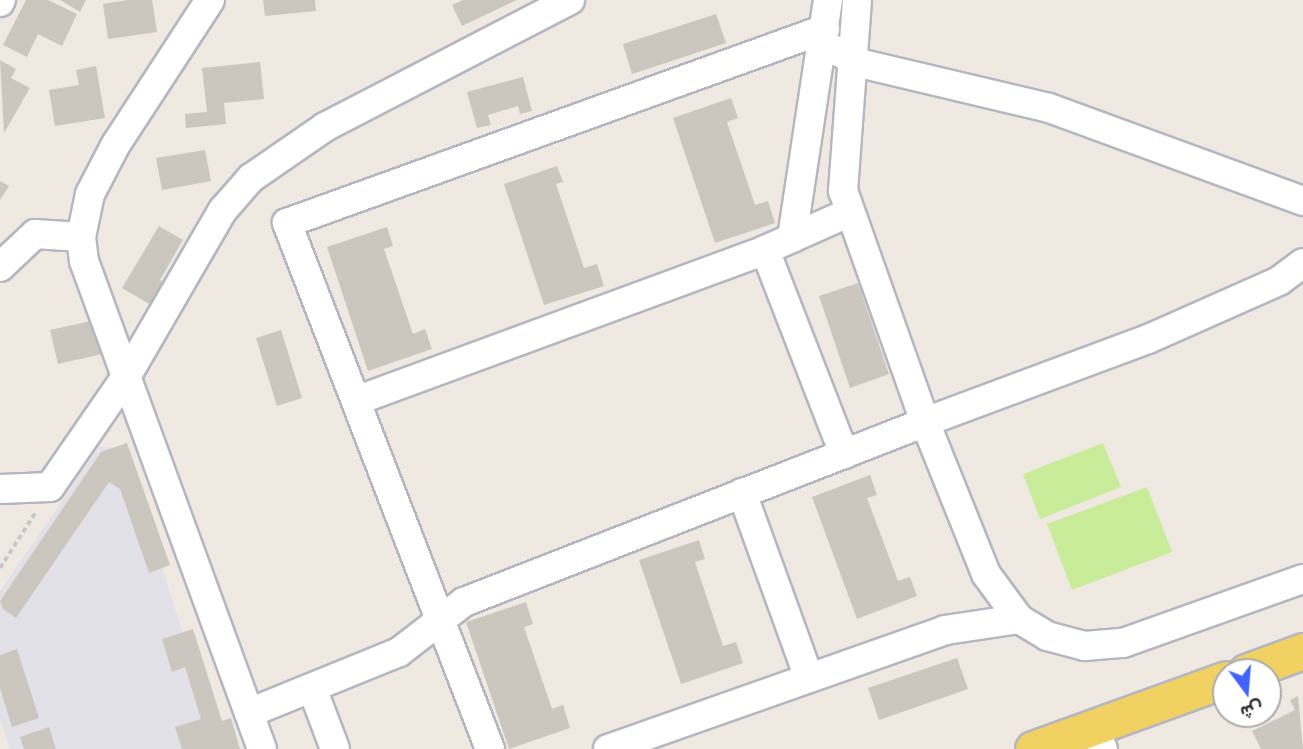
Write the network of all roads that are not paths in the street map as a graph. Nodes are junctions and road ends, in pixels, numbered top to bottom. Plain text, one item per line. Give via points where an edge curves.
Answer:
1 (210, 0) edge
2 (570, 0) edge
3 (828, 0) edge
4 (857, 0) edge
5 (832, 43) junction
6 (1303, 201) edge
7 (848, 213) junction
8 (81, 237) junction
9 (792, 238) junction
10 (765, 250) junction
11 (1303, 263) edge
12 (0, 267) edge
13 (126, 377) junction
14 (359, 400) junction
15 (925, 422) junction
16 (844, 454) junction
17 (0, 489) edge
18 (742, 493) junction
19 (1303, 579) edge
20 (441, 618) junction
21 (1019, 619) junction
22 (1303, 651) edge
23 (1282, 659) edge
24 (808, 675) junction
25 (1212, 686) edge
26 (312, 688) junction
27 (249, 713) junction
28 (1099, 738) edge
29 (262, 749) edge
30 (335, 749) edge
31 (490, 749) edge
32 (608, 749) edge
33 (1033, 749) edge

1 - 8 street via 116,144 90,194
2 - 13 street via 325,127 251,178 223,210
3 - 5 street
4 - 5 street
5 - 6 street via 1049,108
5 - 7 street
5 - 9 street
5 - 14 street via 287,223
7 - 9 street
7 - 15 street
8 - 12 street via 35,234
8 - 13 street via 84,261
9 - 10 street
10 - 14 street
10 - 16 street
11 - 15 street via 1279,281 1148,339
13 - 17 street via 50,487
13 - 27 street
14 - 20 street
15 - 16 street
15 - 21 street via 986,574
16 - 18 street
18 - 20 street via 464,602
18 - 24 street
19 - 21 street via 1124,643 1085,646
20 - 26 street via 400,652
20 - 31 street
21 - 24 street via 945,631
22 - 23 main road
24 - 32 street
25 - 28 main road
26 - 27 street
26 - 30 street
27 - 29 street
28 - 33 main road

